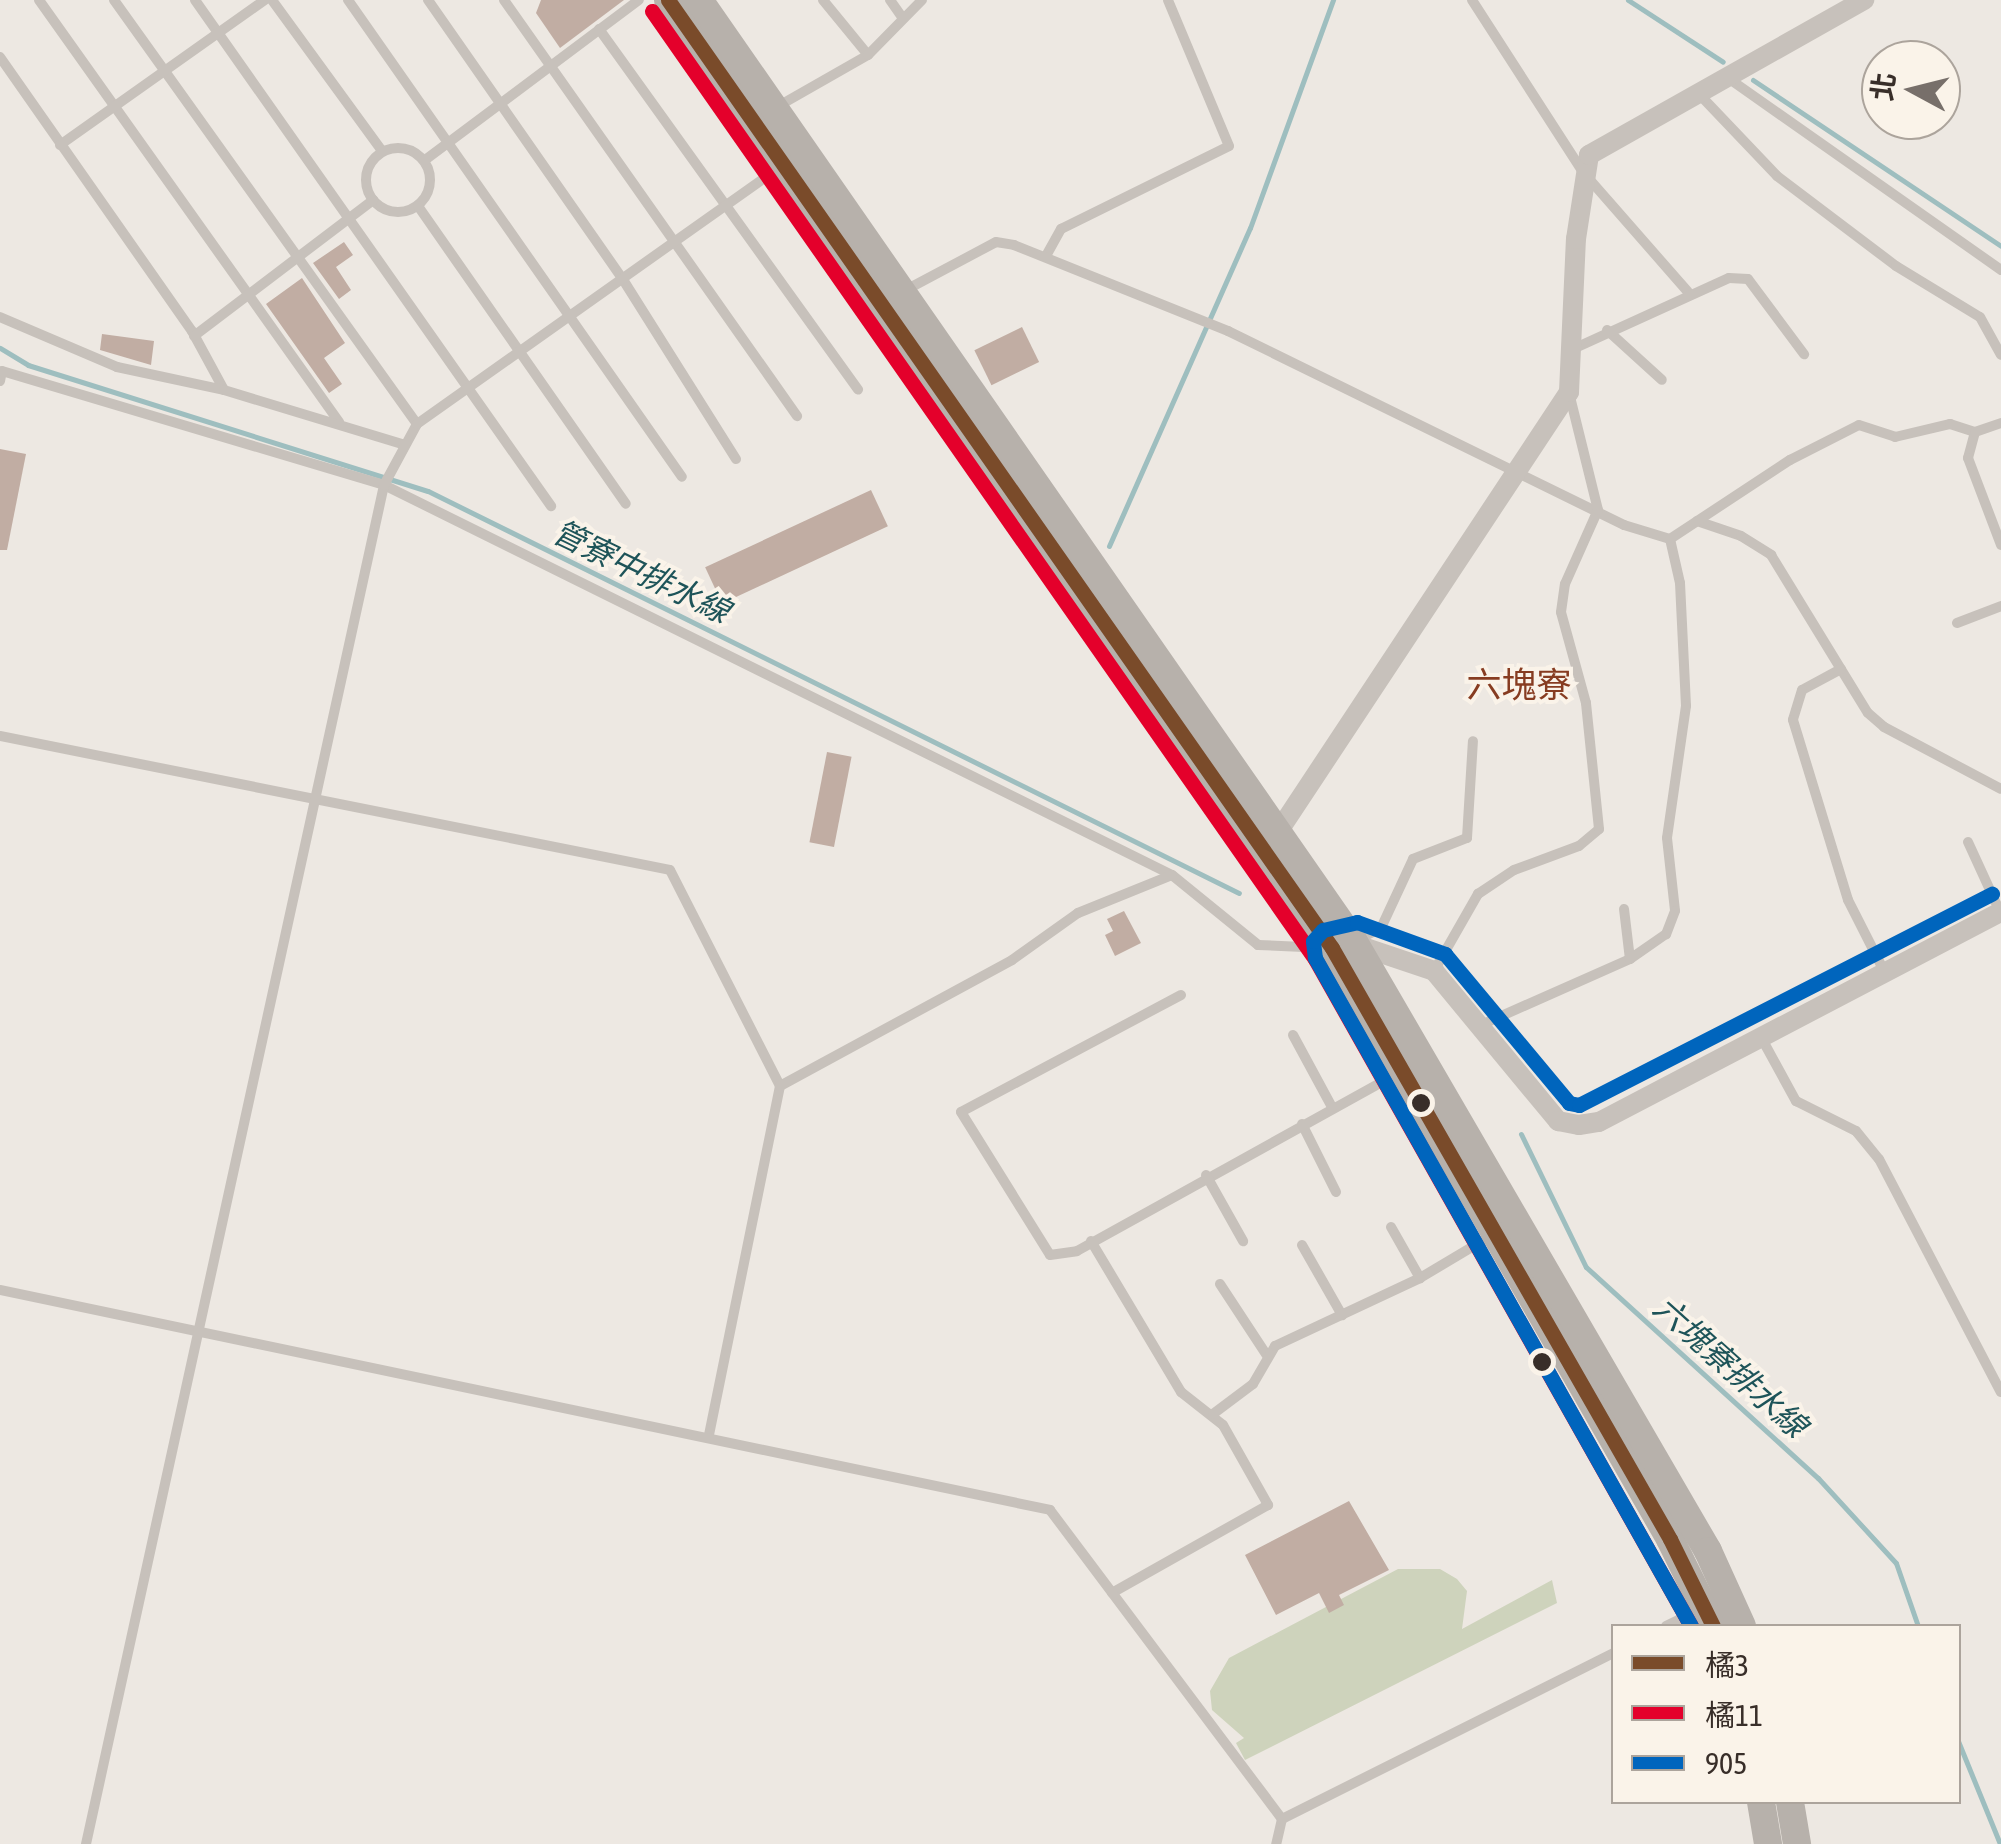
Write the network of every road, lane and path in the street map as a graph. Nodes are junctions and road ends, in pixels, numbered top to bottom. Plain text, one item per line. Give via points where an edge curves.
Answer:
1 (39, 0) edge
2 (114, 0) edge
3 (195, 0) edge
4 (268, 0) edge
5 (348, 0) edge
6 (428, 0) edge
7 (504, 0) edge
8 (639, 0) edge
9 (668, 0) edge
10 (699, 0) edge
11 (823, 0) edge
12 (890, 0) edge
13 (922, 0) edge
14 (1168, 0) edge
15 (1472, 0) edge
16 (1864, 0) edge
17 (902, 16) junction
18 (599, 29) junction
19 (219, 34) junction
20 (868, 55) junction
21 (0, 57) edge
22 (550, 66) junction
23 (166, 72) junction
24 (1728, 78) junction
25 (1699, 94) junction
26 (500, 104) junction
27 (116, 107) junction
28 (764, 116) junction
29 (447, 143) junction
30 (60, 145) junction
31 (382, 151) junction
32 (793, 158) junction
33 (425, 160) junction
34 (1584, 172) junction
35 (373, 200) junction
36 (418, 206) junction
37 (726, 208) junction
38 (348, 219) junction
39 (674, 242) junction
40 (295, 256) junction
41 (1046, 256) junction
42 (2001, 270) edge
43 (622, 278) junction
44 (248, 292) junction
45 (1688, 292) junction
46 (892, 300) junction
47 (570, 316) junction
48 (0, 317) edge
49 (1606, 330) junction
50 (194, 336) junction
51 (1569, 351) junction
52 (521, 353) junction
53 (1804, 354) dead end
54 (2001, 355) edge
55 (1662, 380) dead end
56 (0, 381) edge
57 (224, 390) junction
58 (469, 390) junction
59 (858, 390) dead end
60 (1568, 392) junction
61 (797, 416) dead end
62 (339, 422) junction
63 (2001, 423) edge
64 (417, 424) junction
65 (1974, 432) junction
66 (402, 444) junction
67 (736, 459) dead end
68 (1520, 470) junction
69 (682, 476) dead end
70 (384, 485) junction
71 (626, 504) dead end
72 (551, 506) dead end
73 (1598, 510) junction
74 (1696, 521) junction
75 (1670, 539) junction
76 (2001, 546) edge
77 (2001, 606) edge
78 (1958, 624) dead end
79 (1841, 669) junction
80 (0, 736) edge
81 (1473, 741) dead end
82 (2001, 789) edge
83 (314, 802) junction
84 (1280, 829) junction
85 (1968, 842) dead end
86 (1172, 875) junction
87 (1624, 909) dead end
88 (2000, 912) edge
89 (1343, 945) junction
90 (1630, 959) junction
91 (1434, 971) junction
92 (1885, 973) junction
93 (1181, 995) dead end
94 (1483, 1024) junction
95 (1293, 1035) dead end
96 (1762, 1038) junction
97 (1403, 1071) junction
98 (780, 1086) junction
99 (1332, 1107) junction
100 (1302, 1124) junction
101 (1206, 1176) junction
102 (1336, 1192) dead end
103 (1391, 1228) dead end
104 (1496, 1233) junction
105 (1092, 1240) junction
106 (1244, 1242) dead end
107 (1302, 1245) dead end
108 (1420, 1278) junction
109 (1220, 1284) dead end
110 (0, 1290) edge
111 (1342, 1315) junction
112 (200, 1330) junction
113 (1266, 1354) junction
114 (2001, 1392) edge
115 (1213, 1414) junction
116 (709, 1435) junction
117 (1112, 1593) junction
118 (1716, 1610) edge
119 (1672, 1624) edge
120 (1739, 1624) edge
121 (1611, 1654) edge
122 (1761, 1804) edge
123 (1790, 1804) edge
124 (1282, 1818) junction
125 (86, 1844) edge
126 (1276, 1844) edge
127 (1768, 1844) edge
128 (1797, 1844) edge

1 - 27 lane
2 - 23 lane
3 - 19 lane
4 - 19 lane
4 - 31 lane
5 - 29 lane
6 - 26 lane
7 - 22 lane
8 - 18 lane
9 - 28 main road
10 - 28 main road
11 - 20 lane
12 - 17 lane
13 - 17 lane
14 - 41 lane via 1229,146 1061,229
15 - 34 lane
16 - 24 street
17 - 20 lane
18 - 22 lane
18 - 37 lane
19 - 23 lane
19 - 38 lane
20 - 28 lane
21 - 30 lane
22 - 26 lane
22 - 39 lane
23 - 27 lane
23 - 40 lane
24 - 25 street
24 - 42 lane
25 - 34 street via 1589,155
25 - 54 lane via 1777,176 1896,266 1980,316
26 - 29 lane
26 - 43 lane
27 - 30 lane
27 - 44 lane
28 - 32 main road
29 - 33 lane
29 - 47 lane
30 - 50 lane
31 - 33 lane via 409,149
31 - 35 lane via 367,174
32 - 37 lane
32 - 46 main road
33 - 36 lane via 431,177
34 - 45 lane
34 - 51 street
35 - 36 lane via 390,212
35 - 38 lane
36 - 52 lane
37 - 39 lane
37 - 59 lane
38 - 40 lane
38 - 58 lane
39 - 43 lane
39 - 61 lane
40 - 44 lane
40 - 64 lane
41 - 46 lane via 996,242
41 - 68 lane via 1215,326
43 - 47 lane
43 - 67 lane
44 - 50 lane
44 - 62 lane
45 - 49 lane
45 - 53 lane via 1729,278 1748,280
46 - 84 main road
46 - 89 main road
47 - 52 lane
47 - 69 lane
48 - 57 lane via 118,367
49 - 51 lane
49 - 55 lane
50 - 57 lane
51 - 60 street
52 - 58 lane
52 - 71 lane
56 - 70 lane via 2,371
57 - 62 lane
58 - 64 lane
58 - 72 lane
60 - 68 street
60 - 73 lane
62 - 66 lane
63 - 65 lane
64 - 66 lane
65 - 74 lane via 1950,424 1895,436 1860,425 1790,460
65 - 76 lane via 1968,458
66 - 70 lane
68 - 73 lane
68 - 84 street
70 - 83 lane
70 - 86 lane
73 - 75 lane
73 - 91 lane via 1561,612 1586,703 1599,829 1580,846 1514,870 1478,894
74 - 75 lane
74 - 79 lane via 1742,536 1771,556
75 - 90 lane via 1680,583 1686,706 1667,838 1675,910 1666,934
77 - 78 lane
79 - 82 lane via 1884,727
79 - 92 lane via 1802,690 1793,720 1848,900
80 - 83 lane
81 - 89 lane via 1468,838 1413,859 1381,928
83 - 98 lane via 670,870
83 - 112 lane
84 - 89 main road
85 - 88 lane
86 - 89 lane via 1258,945
86 - 98 lane via 1078,913 1012,960
87 - 90 lane
88 - 92 street
89 - 91 street
89 - 97 main road
89 - 118 main road via 1608,1373
90 - 94 lane
91 - 94 street
92 - 96 street
93 - 105 lane via 961,1112 1039,1247 1060,1256
94 - 96 street via 1558,1121 1579,1125 1598,1122
95 - 99 lane
96 - 114 lane via 1796,1101 1856,1131 1879,1159
97 - 99 lane
97 - 104 main road
98 - 116 lane
99 - 100 lane
100 - 101 lane
100 - 102 lane
101 - 105 lane
101 - 106 lane
103 - 108 lane
104 - 108 lane
104 - 118 main road
105 - 115 lane via 1181,1392
107 - 111 lane
108 - 111 lane
109 - 113 lane
110 - 112 lane
111 - 113 lane
112 - 116 lane
112 - 125 lane
113 - 115 lane via 1253,1384
115 - 117 lane via 1268,1510
116 - 117 lane via 1050,1510
117 - 124 lane
118 - 119 lane
118 - 120 main road
121 - 124 lane
122 - 127 main road
123 - 128 main road
124 - 126 lane

